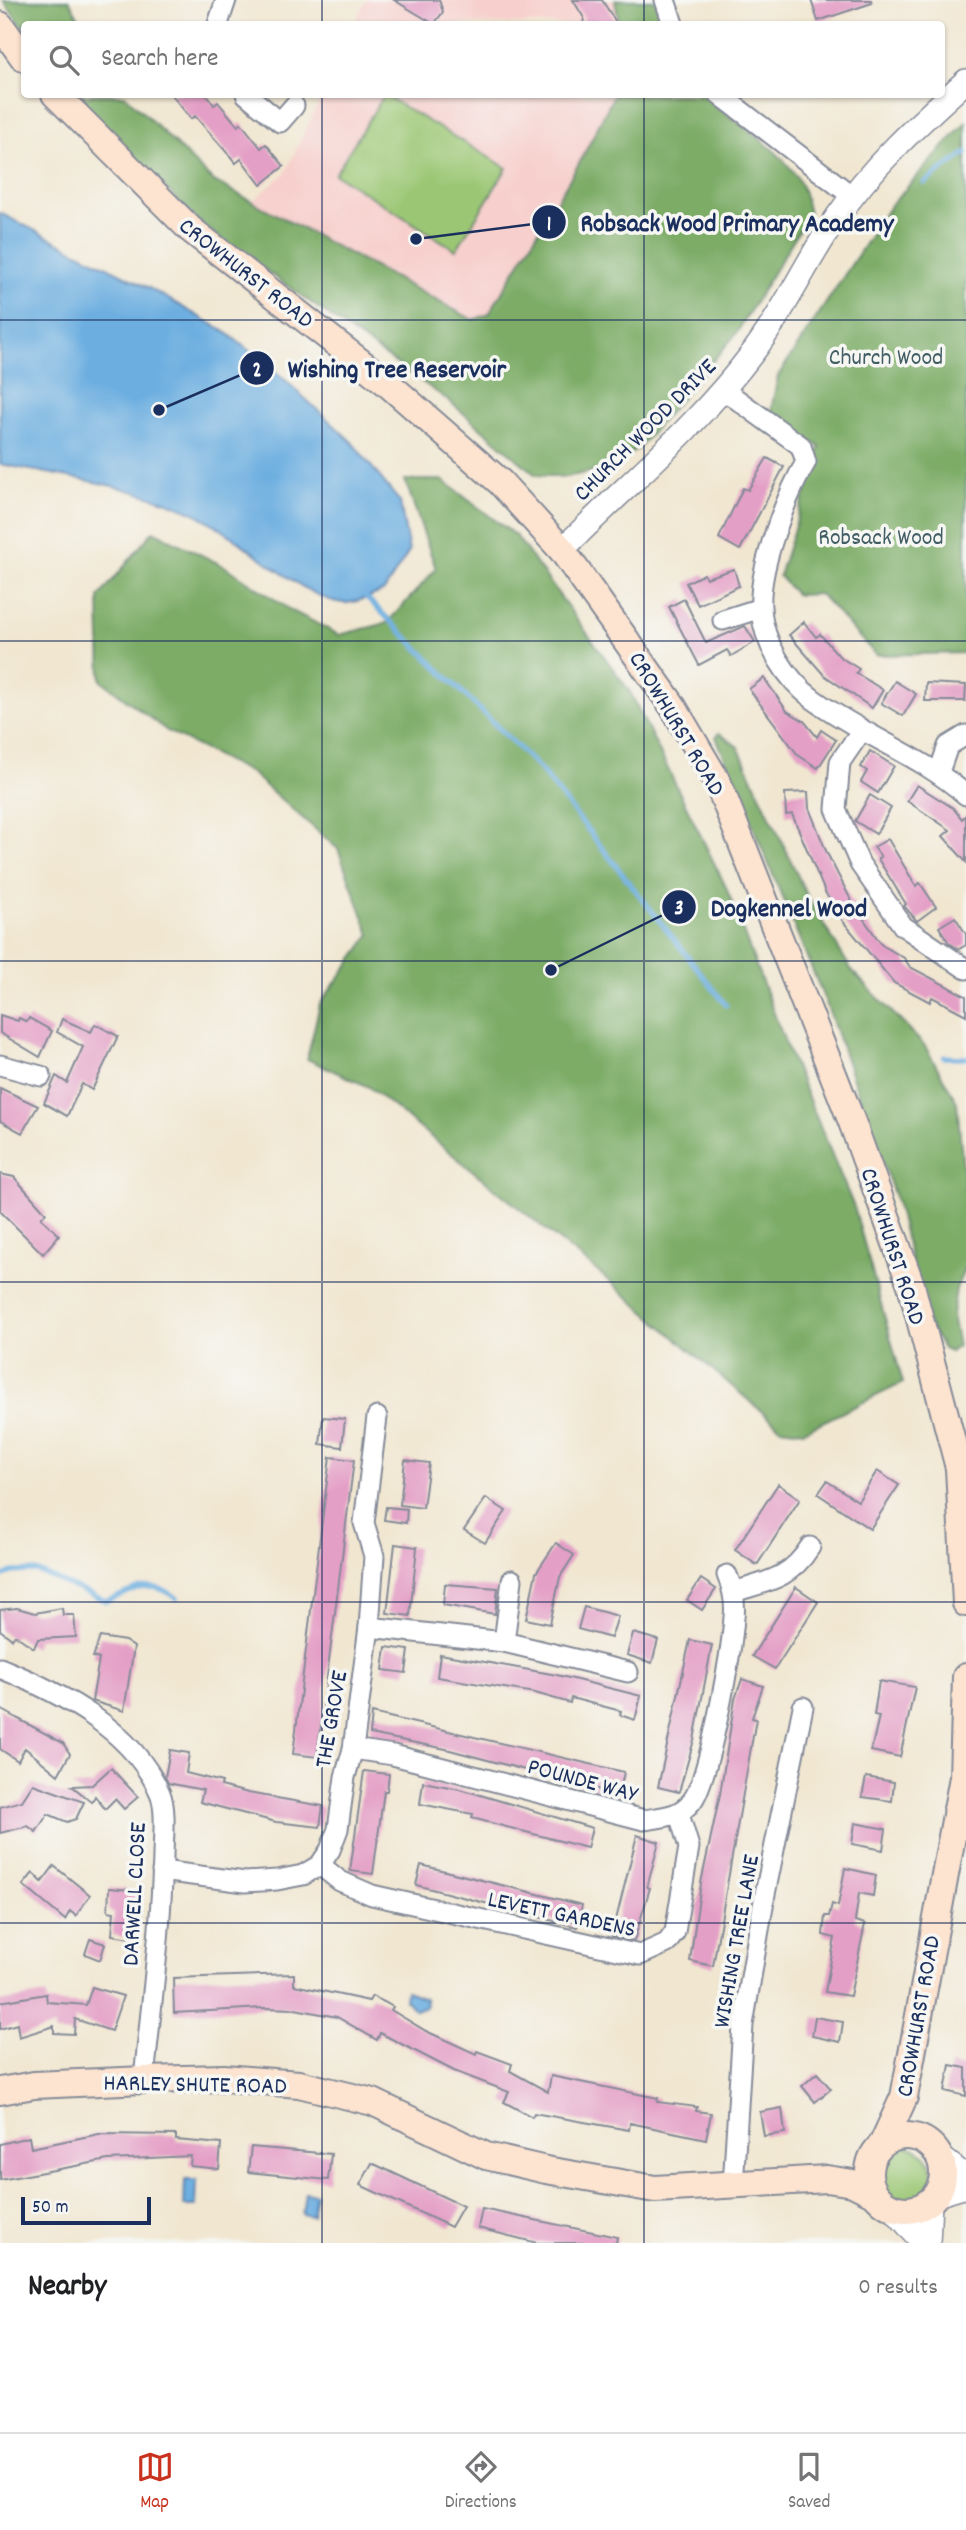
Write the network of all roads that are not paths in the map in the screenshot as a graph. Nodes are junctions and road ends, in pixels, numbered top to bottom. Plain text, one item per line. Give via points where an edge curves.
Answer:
1 (226, 0) edge
2 (665, 0) edge
3 (219, 21) edge
4 (672, 21) edge
5 (0, 25) edge
6 (21, 54) edge
7 (966, 80) edge
8 (59, 98) edge
9 (251, 98) edge
10 (724, 98) edge
11 (295, 106) dead end
12 (852, 196) junction
13 (724, 390) junction
14 (562, 550) junction
15 (761, 608) junction
16 (723, 620) dead end
17 (862, 730) junction
18 (966, 736) edge
19 (939, 772) junction
20 (966, 795) edge
21 (966, 969) edge
22 (0, 1065) edge
23 (41, 1076) dead end
24 (377, 1417) dead end
25 (810, 1547) dead end
26 (512, 1580) dead end
27 (966, 1604) edge
28 (369, 1627) junction
29 (504, 1642) junction
30 (0, 1668) edge
31 (628, 1672) dead end
32 (966, 1677) edge
33 (803, 1707) dead end
34 (353, 1749) junction
35 (679, 1814) junction
36 (320, 1866) junction
37 (162, 1871) junction
38 (144, 2080) junction
39 (0, 2091) edge
40 (904, 2097) junction
41 (932, 2148) junction
42 (877, 2151) junction
43 (966, 2177) edge
44 (827, 2179) junction
45 (733, 2186) junction
46 (966, 2186) edge
47 (933, 2198) junction
48 (884, 2201) junction
49 (925, 2243) edge

1 - 3 street
2 - 4 street
5 - 6 main road
7 - 12 street, CHURCH WOOD DRIVE via 890,150
8 - 14 main road, CROWHURST ROAD via 190,229 450,436
9 - 11 street via 280,122
10 - 12 street
12 - 13 street, CHURCH WOOD DRIVE via 814,250 757,349
13 - 14 street, CHURCH WOOD DRIVE
13 - 15 street via 801,446 806,462 791,488 768,559
14 - 27 main road, CROWHURST ROAD via 666,695 718,783 852,1122 911,1285 959,1468
15 - 16 street
15 - 17 street via 774,654 810,697
17 - 19 street
17 - 21 street via 840,762 836,809 860,864 903,926
18 - 19 street via 948,746
19 - 20 street
22 - 23 street
24 - 28 street, THE GROVE via 364,1523 374,1556
25 - 35 street via 800,1564 785,1576 731,1584 735,1616 705,1768 693,1800
26 - 29 street
28 - 29 street
28 - 34 street, THE GROVE
29 - 31 street
30 - 37 street, DARWELL CLOSE via 78,1706 144,1765 161,1796
32 - 40 main road, CROWHURST ROAD via 963,1777
33 - 45 street, WISHING TREE LANE via 743,2025
34 - 35 street, POUNDE WAY via 393,1755 644,1820
34 - 36 street, THE GROVE via 338,1829
35 - 36 street, LEVETT GARDENS via 689,1847 675,1932 667,1943 640,1955 372,1895
36 - 37 street via 303,1875 245,1882
37 - 38 street, DARWELL CLOSE
38 - 39 main road, HARLEY SHUTE ROAD
38 - 45 main road, HARLEY SHUTE ROAD via 224,2078 299,2084 373,2102 486,2156 546,2171 655,2189
40 - 41 main road via 913,2126
40 - 42 main road, CROWHURST ROAD
41 - 42 main road via 904,2136
41 - 43 street
41 - 47 main road via 943,2175
42 - 44 main road via 854,2171
42 - 48 main road via 869,2176
44 - 45 main road, HARLEY SHUTE ROAD
44 - 48 main road, HARLEY SHUTE ROAD via 853,2183
46 - 47 street
47 - 48 main road via 912,2210
47 - 49 street
48 - 49 street

